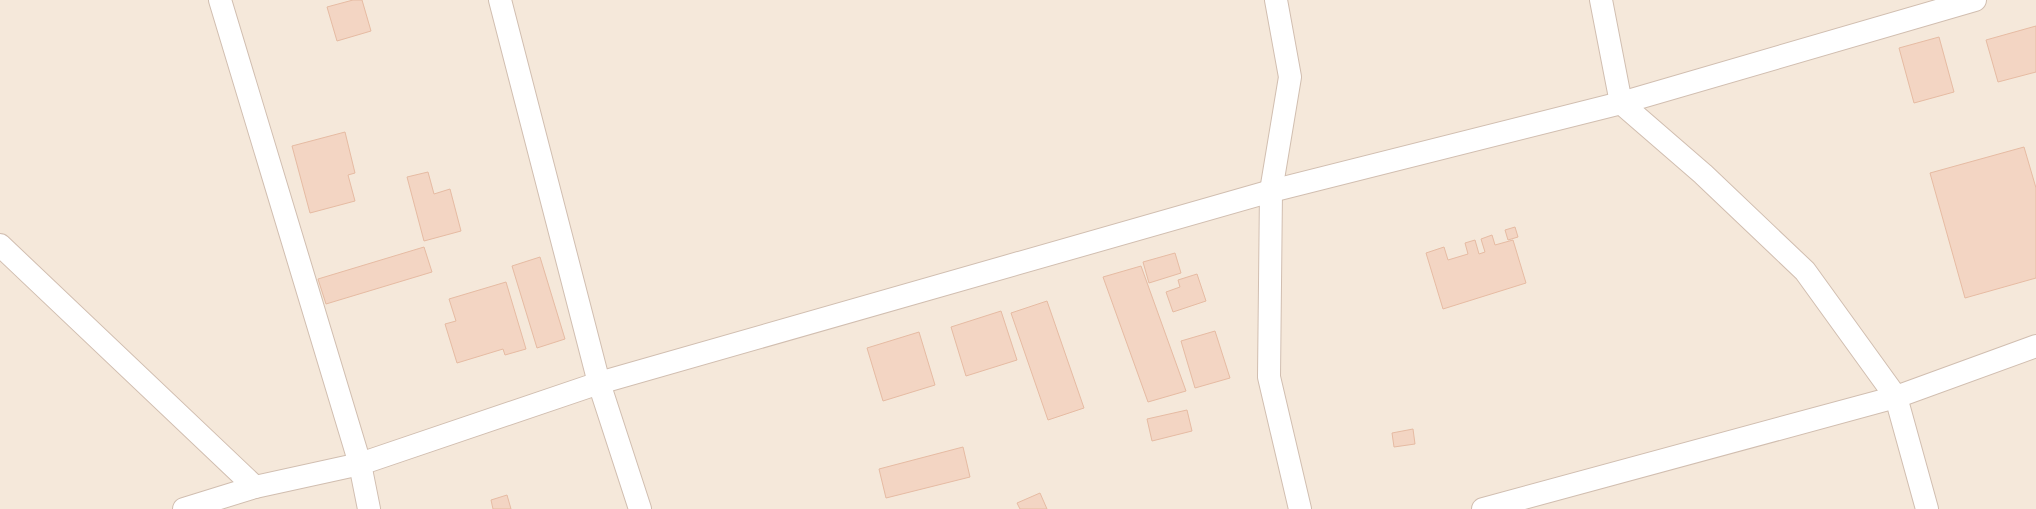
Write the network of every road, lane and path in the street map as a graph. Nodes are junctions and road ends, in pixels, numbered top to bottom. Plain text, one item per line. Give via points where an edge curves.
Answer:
1 (220, 0) edge
2 (500, 0) edge
3 (1276, 0) edge
4 (1601, 0) edge
5 (1975, 0) edge
6 (1946, 4) edge
7 (1621, 103) junction
8 (1271, 191) junction
9 (0, 245) edge
10 (2036, 346) edge
11 (599, 383) junction
12 (1896, 397) junction
13 (360, 464) junction
14 (255, 487) junction
15 (184, 509) edge
16 (369, 509) edge
17 (640, 509) edge
18 (1300, 509) edge
19 (1483, 509) edge
20 (1927, 509) edge

1 - 13 street
2 - 11 street
3 - 8 street via 1290,77
4 - 7 street
5 - 6 street
6 - 7 street
7 - 8 street
7 - 12 street via 1703,174 1805,271
8 - 11 street
8 - 18 street via 1269,377
9 - 14 street
10 - 12 street
11 - 13 street
11 - 17 street
12 - 19 street
12 - 20 street
13 - 14 street
13 - 16 street
14 - 15 street

